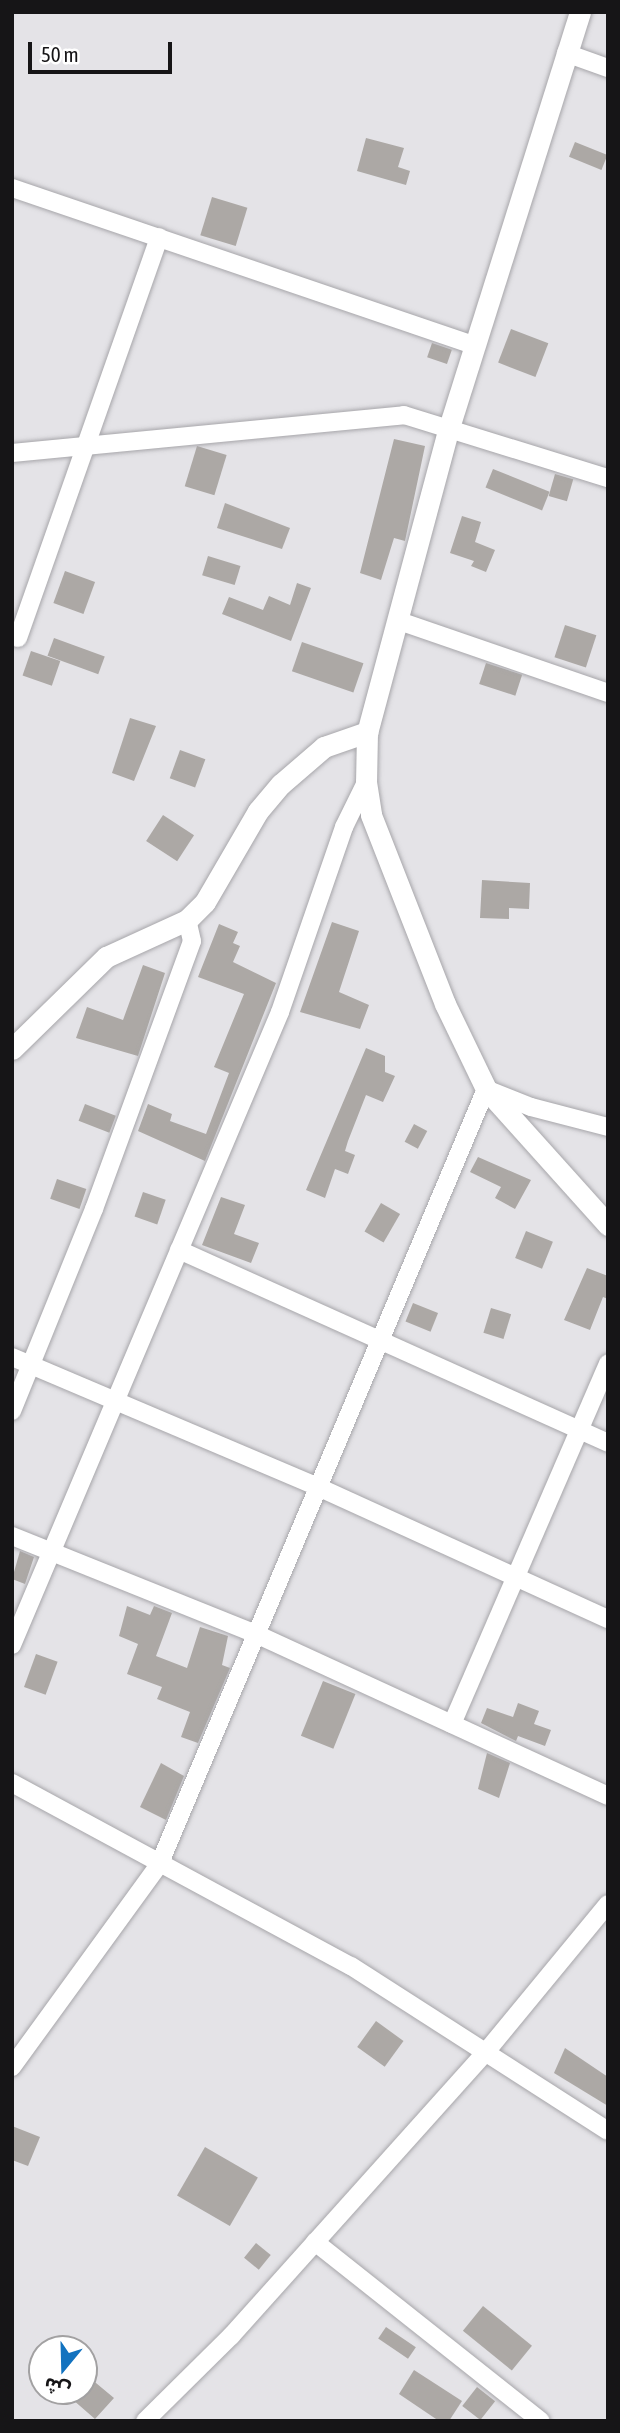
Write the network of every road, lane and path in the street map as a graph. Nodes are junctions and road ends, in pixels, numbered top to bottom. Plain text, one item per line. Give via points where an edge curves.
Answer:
1 (580, 12) edge
2 (566, 54) junction
3 (608, 68) edge
4 (12, 188) edge
5 (159, 237) junction
6 (472, 345) junction
7 (449, 427) junction
8 (86, 444) junction
9 (12, 453) edge
10 (608, 478) edge
11 (398, 621) junction
12 (18, 638) dead end
13 (608, 693) edge
14 (367, 732) junction
15 (366, 782) junction
16 (187, 920) junction
17 (12, 1049) edge
18 (486, 1089) junction
19 (608, 1127) edge
20 (608, 1225) edge
21 (179, 1250) junction
22 (380, 1339) junction
23 (12, 1357) edge
24 (608, 1363) edge
25 (31, 1365) junction
26 (115, 1402) junction
27 (12, 1412) edge
28 (579, 1430) junction
29 (608, 1443) edge
30 (318, 1487) junction
31 (12, 1536) edge
32 (51, 1553) junction
33 (515, 1578) junction
34 (608, 1619) edge
35 (256, 1634) junction
36 (12, 1645) edge
37 (452, 1724) junction
38 (12, 1783) edge
39 (608, 1796) edge
40 (159, 1864) junction
41 (608, 1904) edge
42 (485, 2053) junction
43 (12, 2067) edge
44 (608, 2131) edge
45 (315, 2242) junction
46 (145, 2421) edge
47 (541, 2421) edge

1 - 2 street
2 - 3 street
2 - 6 street
4 - 5 street
5 - 6 street
5 - 8 street
6 - 7 street
7 - 8 street via 404,415
7 - 10 street
7 - 11 street
8 - 9 street
8 - 12 street
11 - 13 street
11 - 14 street
14 - 15 street
14 - 16 street via 324,747 281,784 258,811 205,902
15 - 18 street via 371,815 445,1004
15 - 21 street via 344,827 280,1012
16 - 17 street via 106,957
16 - 25 street via 192,941 94,1209
18 - 19 street via 531,1107
18 - 20 street
18 - 22 street
21 - 22 street
21 - 26 street
22 - 28 street
22 - 30 street
23 - 25 street
24 - 28 street
25 - 26 street
25 - 27 street
26 - 30 street
26 - 32 street
28 - 29 street
28 - 33 street
30 - 33 street
30 - 35 street
31 - 32 street
32 - 35 street
32 - 36 street
33 - 34 street
33 - 37 street
35 - 37 street
35 - 40 street
37 - 39 street
38 - 40 street
40 - 42 street via 351,1966
40 - 43 street
41 - 42 street
42 - 44 street
42 - 45 street
45 - 46 street via 231,2336
45 - 47 street

